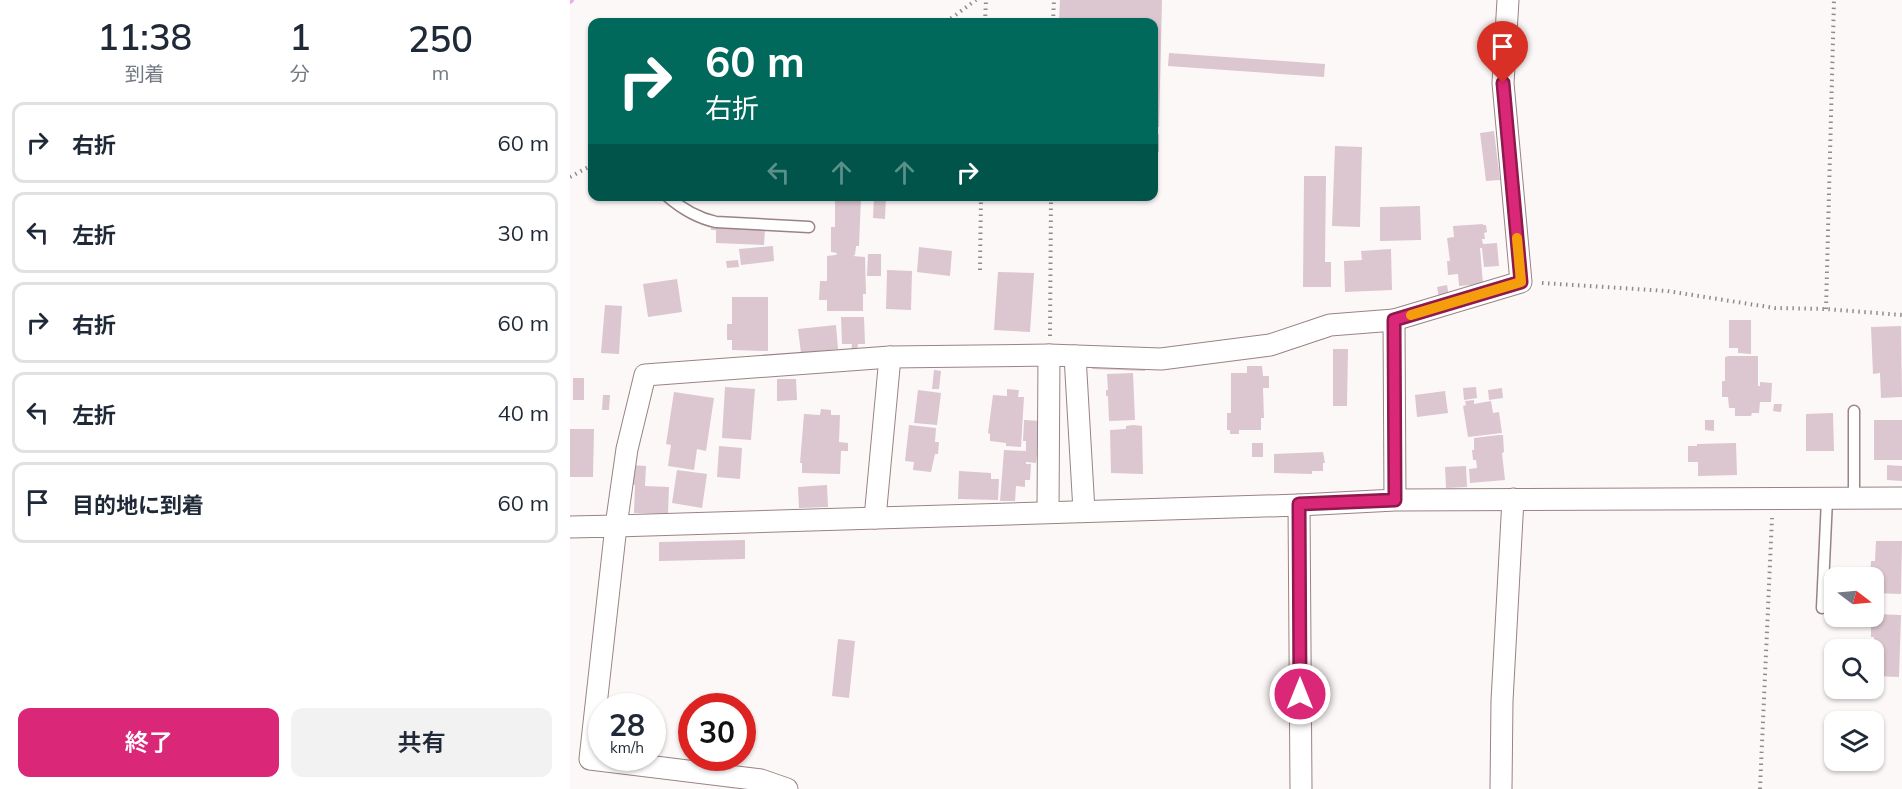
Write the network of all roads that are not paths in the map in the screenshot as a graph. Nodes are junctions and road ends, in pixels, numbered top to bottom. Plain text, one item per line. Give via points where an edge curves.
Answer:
1 (1508, 0) edge
2 (674, 201) edge
3 (809, 226) dead end
4 (1394, 320) junction
5 (1049, 355) junction
6 (1075, 356) junction
7 (890, 357) junction
8 (1854, 411) dead end
9 (1854, 498) junction
10 (1902, 498) edge
11 (1513, 499) junction
12 (1827, 499) junction
13 (1395, 500) junction
14 (1299, 504) junction
15 (1084, 511) junction
16 (1048, 512) junction
17 (875, 518) junction
18 (616, 526) junction
19 (570, 527) edge
20 (1822, 608) dead end
21 (787, 789) edge
22 (1301, 789) edge
23 (1501, 789) edge

1 - 4 street via 1503,83 1521,282
2 - 3 lane via 701,219 716,222
4 - 6 street via 1330,325 1270,345 1161,359
4 - 13 street
5 - 6 street
5 - 7 street
5 - 16 street
6 - 15 street
7 - 17 street
7 - 18 street via 645,375 627,449
8 - 9 lane
9 - 10 street
9 - 12 street
11 - 12 street
11 - 13 street
11 - 23 street
12 - 20 lane
13 - 14 street
14 - 15 street
14 - 22 street
15 - 16 street
16 - 17 street
17 - 18 street
18 - 19 street
18 - 21 street via 590,759 761,780

